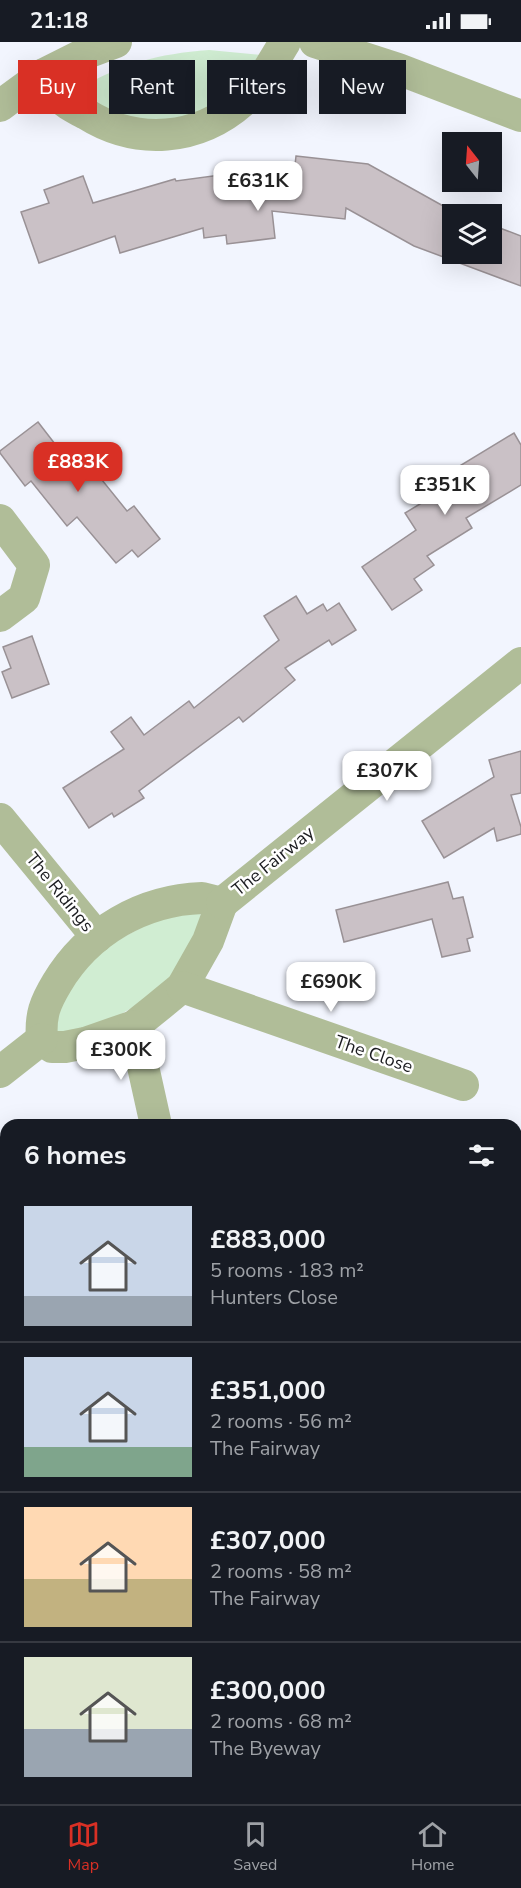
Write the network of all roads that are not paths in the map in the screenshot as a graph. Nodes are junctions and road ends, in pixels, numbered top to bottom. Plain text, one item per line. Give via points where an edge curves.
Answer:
1 (116, 42) edge
2 (285, 42) edge
3 (315, 42) edge
4 (72, 60) edge
5 (18, 93) edge
6 (0, 106) edge
7 (88, 114) edge
8 (521, 116) edge
9 (0, 520) edge
10 (0, 616) edge
11 (521, 663) edge
12 (0, 819) edge
13 (222, 903) junction
14 (97, 937) junction
15 (182, 987) junction
16 (134, 1026) junction
17 (42, 1039) junction
18 (0, 1072) edge
19 (463, 1085) dead end
20 (155, 1119) edge

1 - 4 street
2 - 7 street via 261,81 243,100 200,128 143,136 115,129
3 - 8 street
5 - 6 street
9 - 10 street via 34,565 24,597
11 - 13 street, The Fairway
12 - 14 street, The Ridings
13 - 14 street, The Fairway via 202,898 161,903 119,921
13 - 15 street, The Fairway via 208,942
14 - 17 street, The Fairway via 78,955 46,1002 40,1022
15 - 16 street, The Fairway
15 - 19 street, The Close
16 - 17 street, The Fairway via 65,1047 52,1047
16 - 20 street
17 - 18 street

